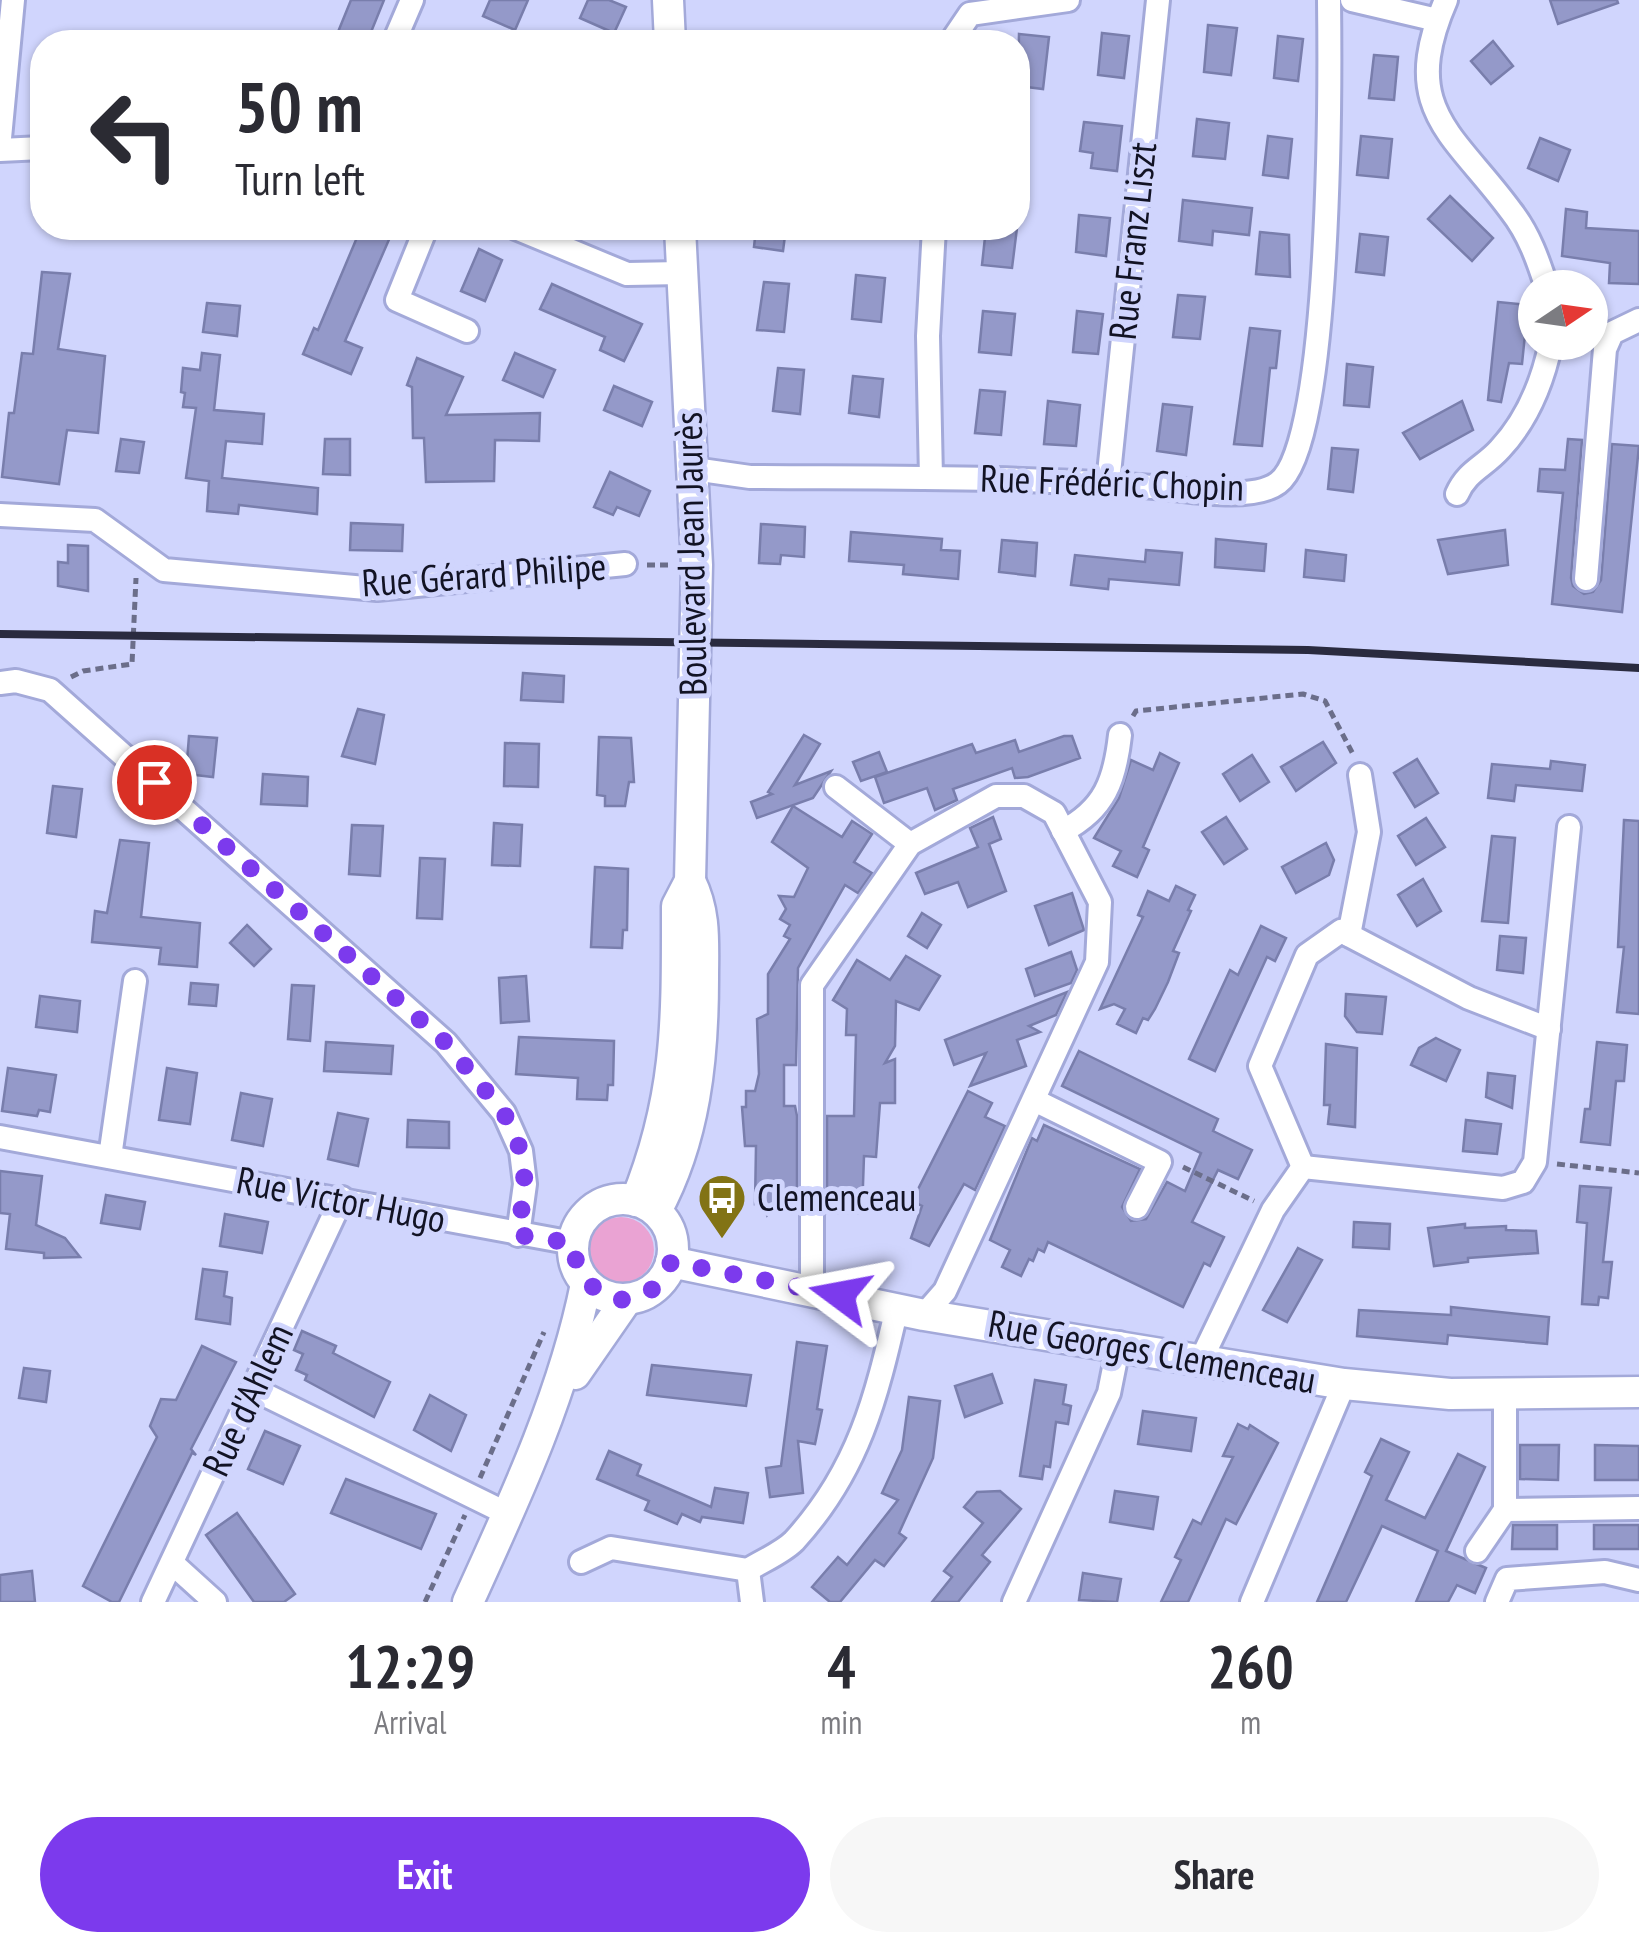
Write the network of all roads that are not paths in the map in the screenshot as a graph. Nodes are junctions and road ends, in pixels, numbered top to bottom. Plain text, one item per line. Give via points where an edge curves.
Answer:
1 (13, 0) edge
2 (412, 0) edge
3 (668, 0) edge
4 (1068, 0) edge
5 (1158, 0) edge
6 (1329, 0) edge
7 (1352, 0) edge
8 (1441, 10) edge
9 (399, 30) edge
10 (669, 30) edge
11 (959, 30) edge
12 (0, 138) edge
13 (30, 149) edge
14 (0, 150) edge
15 (421, 240) edge
16 (545, 240) edge
17 (681, 240) edge
18 (933, 240) edge
19 (1541, 270) edge
20 (682, 273) junction
21 (1639, 320) edge
22 (466, 331) dead end
23 (1547, 360) edge
24 (694, 470) junction
25 (931, 478) junction
26 (1108, 483) junction
27 (1457, 494) dead end
28 (0, 515) edge
29 (624, 564) dead end
30 (1586, 579) dead end
31 (0, 683) edge
32 (1120, 735) road end
33 (1360, 775) road end
34 (836, 787) dead end
35 (1569, 827) dead end
36 (1063, 831) junction
37 (910, 844) junction
38 (1350, 935) junction
39 (135, 981) dead end
40 (1549, 1029) junction
41 (1034, 1100) junction
42 (0, 1137) edge
43 (110, 1157) junction
44 (1303, 1168) junction
45 (342, 1198) junction
46 (646, 1206) junction
47 (1137, 1208) dead end
48 (518, 1235) junction
49 (572, 1243) junction
50 (671, 1262) junction
51 (586, 1284) junction
52 (812, 1288) junction
53 (627, 1299) junction
54 (910, 1311) junction
55 (1118, 1344) junction
56 (1202, 1358) junction
57 (1344, 1384) junction
58 (253, 1390) junction
59 (1639, 1392) edge
60 (1505, 1395) junction
61 (539, 1437) junction
62 (1639, 1508) edge
63 (1504, 1510) junction
64 (508, 1514) junction
65 (1477, 1551) dead end
66 (581, 1562) dead end
67 (172, 1563) junction
68 (748, 1570) junction
69 (1639, 1580) edge
70 (153, 1602) edge
71 (215, 1602) edge
72 (468, 1602) edge
73 (752, 1602) edge
74 (1014, 1602) edge
75 (1252, 1602) edge
76 (1497, 1602) edge

1 - 12 street
2 - 9 street
3 - 10 street
4 - 11 street via 970,14
5 - 26 street, Rue Franz Liszt
6 - 26 street, Rue Frédéric Chopin via 1322,287 1296,462 1276,485 1231,494
7 - 8 street
8 - 19 street via 1430,103 1449,139 1511,210
13 - 14 street
15 - 22 street via 396,300
16 - 20 street via 627,274
17 - 20 street, Boulevard Jean Jaurès
18 - 25 street
20 - 24 street, Boulevard Jean Jaurès
21 - 30 street via 1612,333 1605,349
23 - 27 street via 1523,417
24 - 25 street, Rue Frédéric Chopin via 750,477
24 - 46 street, Boulevard Jean Jaurès via 690,881 677,906 672,1083
25 - 26 street, Rue Frédéric Chopin
28 - 29 street, Rue Gérard Philipe via 94,520 164,570 377,590
31 - 48 street via 50,690 446,1043 504,1113 521,1151 525,1184
32 - 36 street via 1115,777 1098,808
33 - 38 street via 1369,832
34 - 37 street
35 - 40 street
36 - 37 street via 1054,813 1024,796 996,796
36 - 41 street via 1100,902 1102,927 1097,962
37 - 52 street via 812,984
38 - 40 street via 1469,998
38 - 44 street via 1341,931 1307,954 1260,1066
39 - 43 street
40 - 44 street via 1535,1162 1523,1182 1503,1188
41 - 47 street via 1160,1162
41 - 54 street via 945,1292
42 - 43 street, Rue Victor Hugo
43 - 45 street, Rue Victor Hugo
44 - 56 street via 1273,1210
45 - 48 street, Rue Victor Hugo
45 - 58 street, Rue d'Ahlem
46 - 49 street via 614,1200 594,1208
46 - 50 street via 667,1226
48 - 49 street, Rue Victor Hugo
49 - 51 street
50 - 52 street, Rue Georges Clemenceau
50 - 53 street via 655,1288
51 - 53 street
51 - 61 street via 577,1331
52 - 54 street, Rue Georges Clemenceau
53 - 61 street
54 - 55 street, Rue Georges Clemenceau
54 - 68 street via 843,1474 792,1544
55 - 56 street, Rue Georges Clemenceau
55 - 74 street via 1109,1392
56 - 57 street, Rue Georges Clemenceau
57 - 60 street, Rue Georges Clemenceau
57 - 75 street
58 - 64 street
58 - 67 street, Rue d'Ahlem
59 - 60 street, Rue Georges Clemenceau
60 - 63 street
61 - 64 street
62 - 63 street
63 - 65 street
64 - 72 street
66 - 68 street via 611,1548
67 - 70 street, Rue d'Ahlem
67 - 71 street
68 - 73 street
69 - 76 street via 1605,1572 1507,1579

